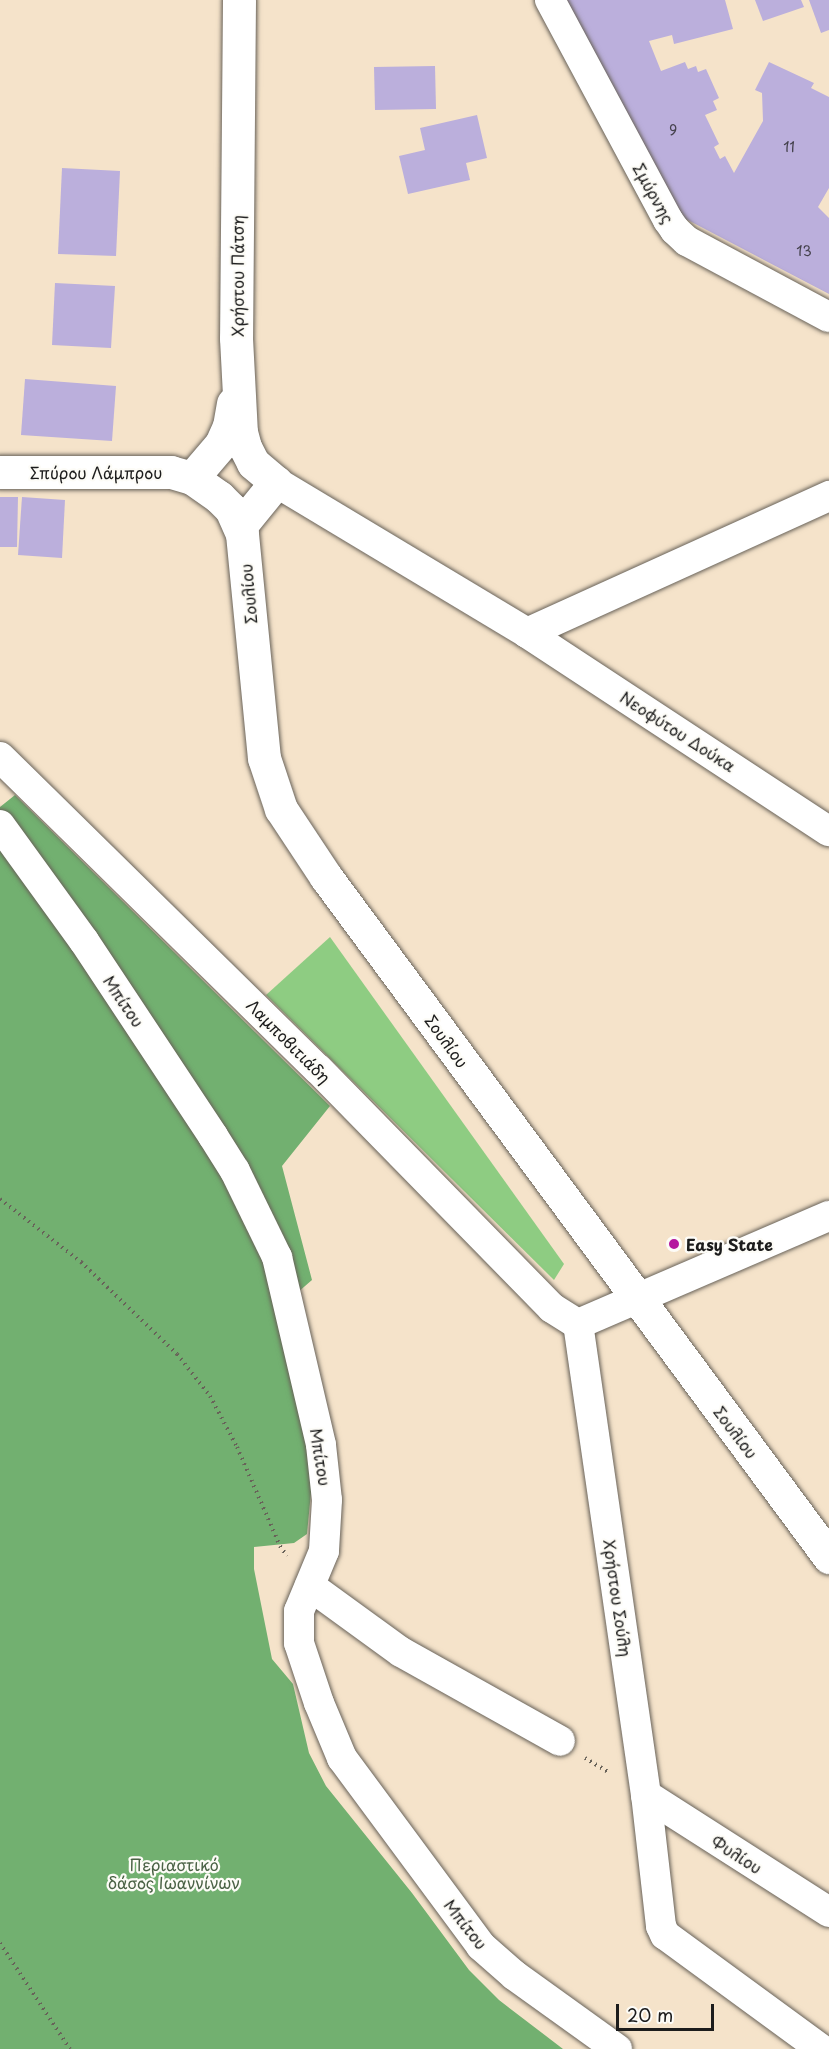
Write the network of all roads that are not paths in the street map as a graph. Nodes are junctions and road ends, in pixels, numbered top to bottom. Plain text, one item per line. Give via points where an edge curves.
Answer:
1 (240, 0) edge
2 (550, 0) edge
3 (829, 316) edge
4 (236, 338) junction
5 (0, 472) edge
6 (192, 478) junction
7 (276, 482) junction
8 (829, 496) edge
9 (241, 525) junction
10 (527, 633) junction
11 (0, 758) edge
12 (0, 825) edge
13 (829, 831) edge
14 (829, 1216) edge
15 (638, 1301) junction
16 (578, 1324) junction
17 (829, 1557) edge
18 (310, 1586) junction
19 (560, 1741) road end
20 (646, 1795) junction
21 (829, 1912) edge
22 (617, 2049) edge
23 (821, 2049) edge

1 - 4 main road, Χρήστου Πάτση
2 - 3 street, Σμύρνης via 675,230 687,241
4 - 6 main road via 229,426 221,444
4 - 7 main road, Χρήστου Πάτση via 242,438 253,463
5 - 6 main road, Σπύρου Λάμπρου via 158,470
6 - 9 main road via 219,497
7 - 9 main road
7 - 10 street, Νεοφύτου Δούκα
8 - 10 street
9 - 15 main road, Σουλίου via 262,749 281,809 326,877
10 - 13 street, Νεοφύτου Δούκα
11 - 16 street, Λαμποβιτιάδη via 318,1068 552,1308
12 - 18 street, Μπίτου via 84,941 213,1136 235,1171 277,1257 326,1475 327,1537
14 - 15 street
15 - 16 street
15 - 17 main road, Σουλίου
16 - 20 street, Χρήστου Σούλη
18 - 19 street via 401,1652
18 - 22 street, Μπίτου via 298,1618 299,1643 333,1738 354,1777 482,1946 514,1975
20 - 21 street, Φυλίου
20 - 23 street, Χρήστου Σούλη via 665,1935

